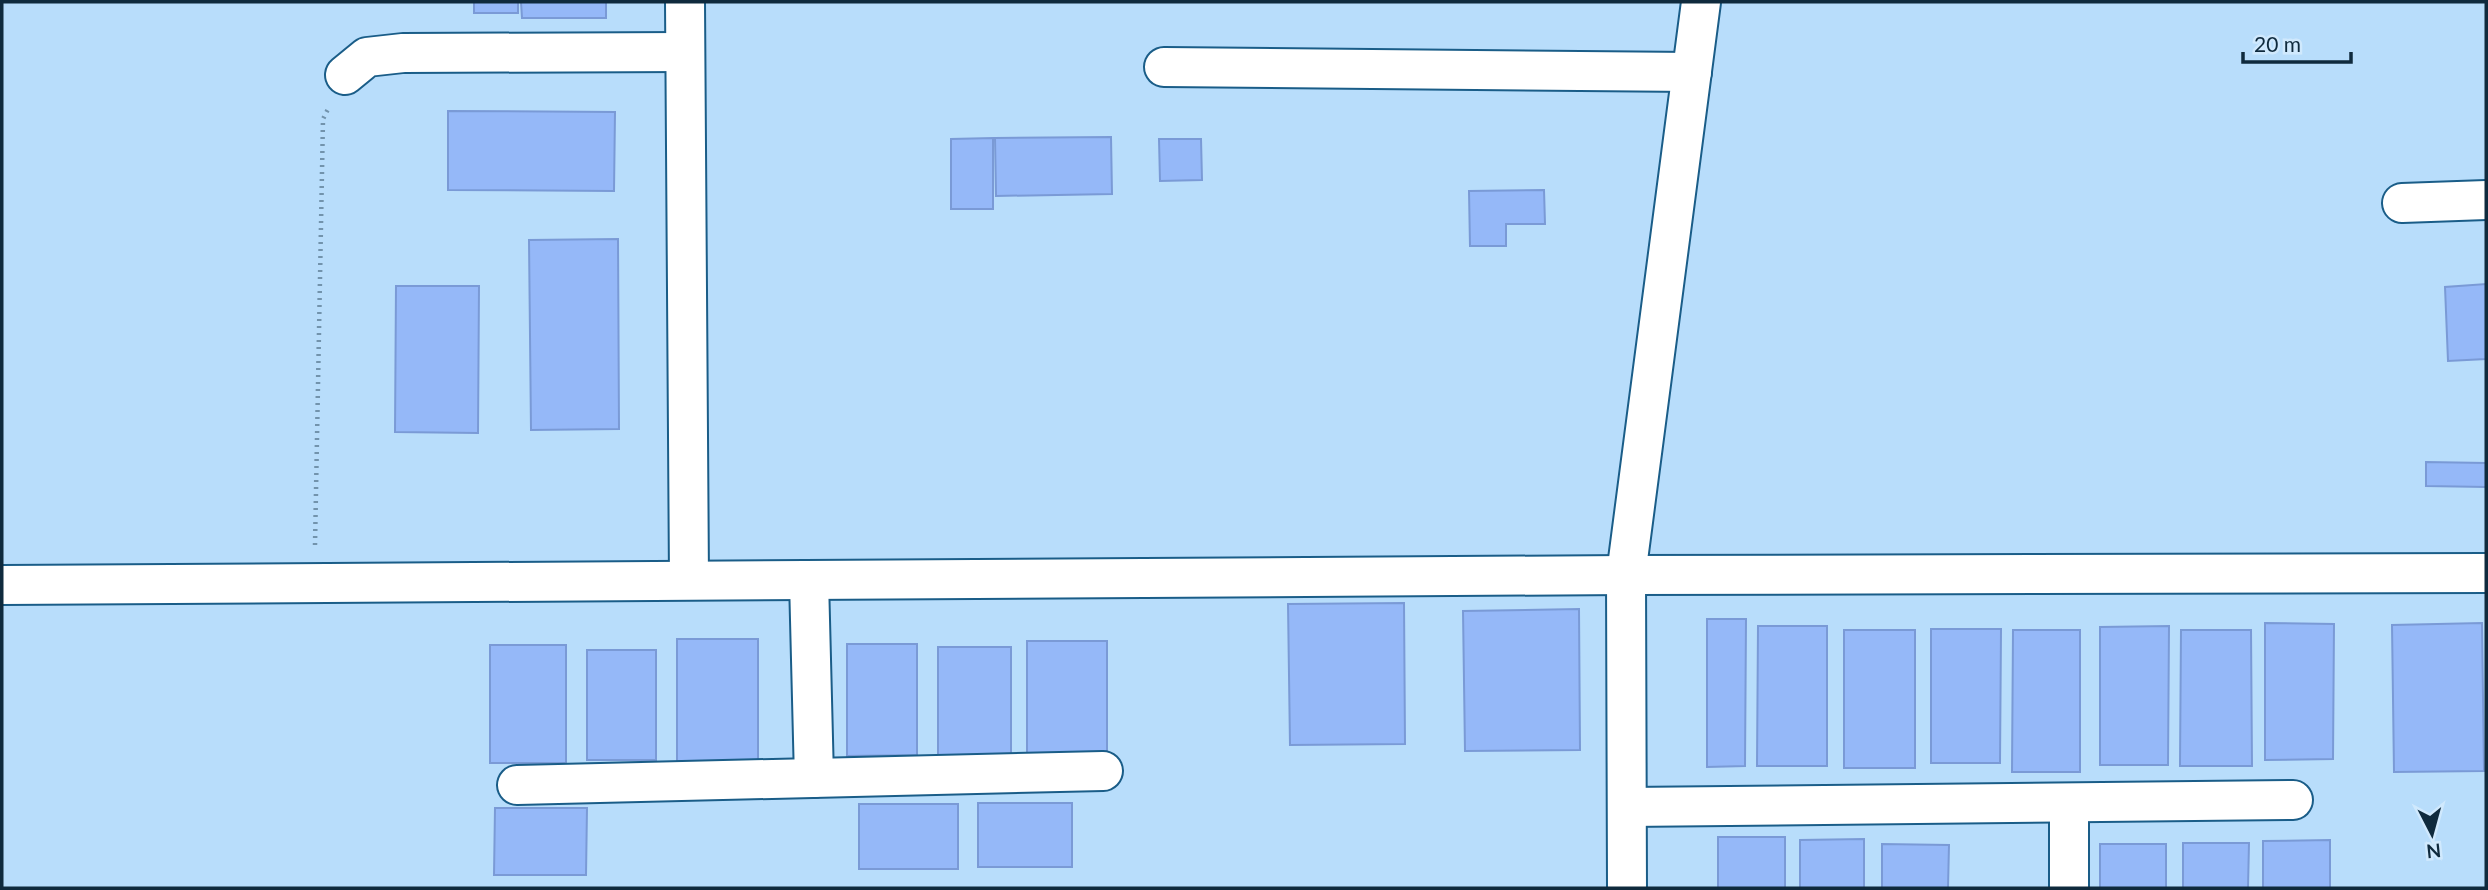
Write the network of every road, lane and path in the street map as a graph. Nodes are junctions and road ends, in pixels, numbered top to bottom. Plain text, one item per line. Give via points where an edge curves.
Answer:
1 (685, 2) edge
2 (1701, 2) edge
3 (685, 52) junction
4 (1164, 66) dead end
5 (1692, 72) junction
6 (345, 75) joint
7 (2486, 200) edge
8 (2402, 203) dead end
9 (2486, 573) edge
10 (1626, 575) junction
11 (689, 580) junction
12 (809, 580) junction
13 (314, 582) junction
14 (2, 585) edge
15 (1103, 771) dead end
16 (814, 778) junction
17 (517, 785) dead end
18 (2293, 800) dead end
19 (2070, 803) junction
20 (1627, 807) junction
21 (1628, 888) edge
22 (2069, 888) edge

1 - 3 street
2 - 5 street
3 - 6 street via 403,54 367,57
3 - 11 street
4 - 5 street
5 - 10 street
6 - 13 path via 323,119
7 - 8 street
9 - 10 street
10 - 12 street
10 - 20 street
11 - 12 street
11 - 13 street
12 - 16 street
13 - 14 street
15 - 16 street
16 - 17 street
18 - 19 street
19 - 20 street
19 - 22 street
20 - 21 street

